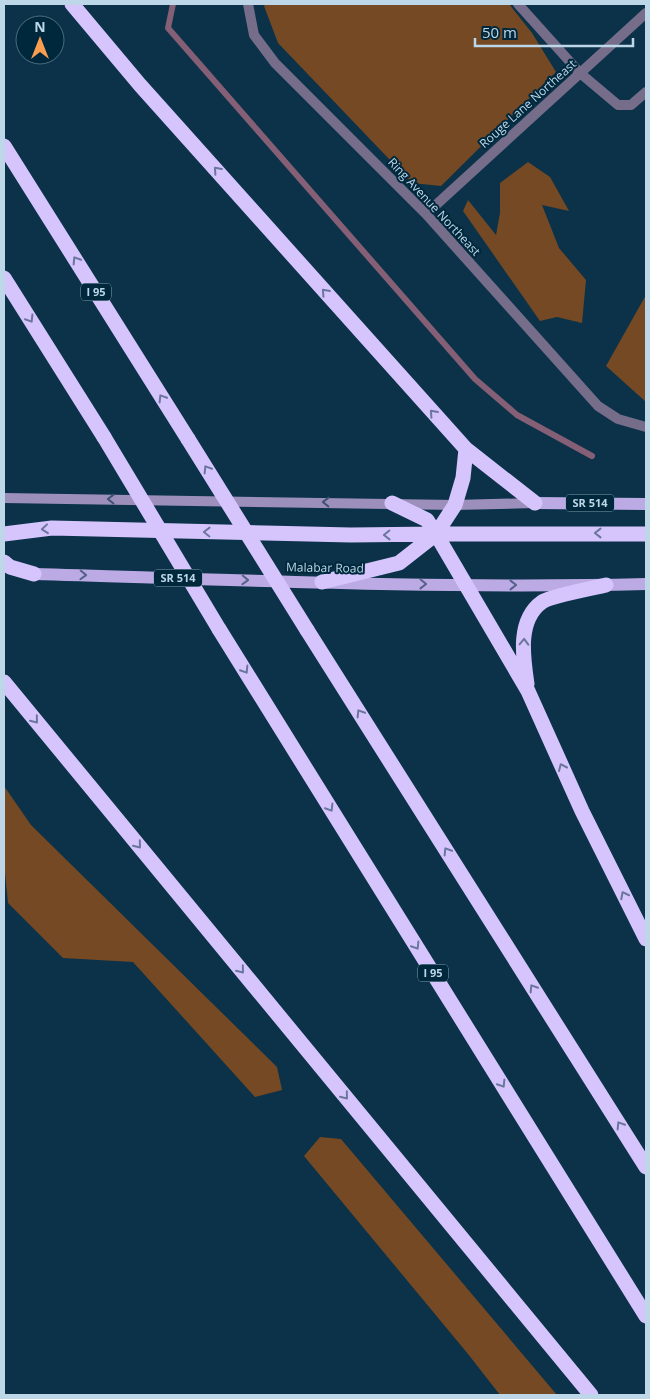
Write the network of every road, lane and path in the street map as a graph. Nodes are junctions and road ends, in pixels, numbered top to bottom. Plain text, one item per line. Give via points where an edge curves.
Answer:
1 (72, 4) edge
2 (248, 4) edge
3 (518, 4) edge
4 (646, 13) edge
5 (580, 73) junction
6 (646, 92) edge
7 (4, 146) edge
8 (426, 214) junction
9 (4, 278) edge
10 (646, 427) edge
11 (466, 449) junction
12 (4, 498) edge
13 (392, 503) junction
14 (535, 503) junction
15 (646, 504) edge
16 (455, 505) junction
17 (4, 534) edge
18 (436, 534) junction
19 (646, 534) edge
20 (4, 562) edge
21 (4, 573) edge
22 (34, 574) junction
23 (322, 582) junction
24 (465, 584) junction
25 (606, 584) junction
26 (646, 584) edge
27 (4, 682) edge
28 (528, 691) junction
29 (646, 939) edge
30 (646, 1166) edge
31 (646, 1316) edge
32 (591, 1395) edge

11 -> 1 highway via 140,85
2 - 8 street, Ring Avenue Northeast via 254,35 274,63
3 - 5 street
4 - 5 street, Rouge Lane Northeast
5 - 6 street via 618,105 631,105
5 - 8 street, Rouge Lane Northeast
30 -> 7 highway, I 95, bridge
8 - 10 street, Ring Avenue Northeast via 598,406 618,419
9 -> 31 highway, I 95, bridge
11 - 14 highway
11 - 16 highway via 463,478
13 -> 12 main road, SR 514
13 - 16 main road, SR 514
13 - 18 highway via 427,520
14 - 15 main road, SR 514
14 - 16 main road, SR 514
16 - 18 highway
18 -> 17 highway via 52,528
19 -> 18 highway
18 - 23 highway via 399,563
18 - 24 highway
20 - 22 highway
21 - 22 main road, Malabar Road / SR 514
22 -> 23 main road, Malabar Road / SR 514
23 -> 24 main road, Malabar Road / SR 514
24 -> 25 main road, Malabar Road / SR 514
24 - 28 highway
25 - 26 main road, Malabar Road / SR 514
28 -> 25 highway via 524,659 528,617 543,601
27 -> 32 highway
29 -> 28 highway via 582,811

